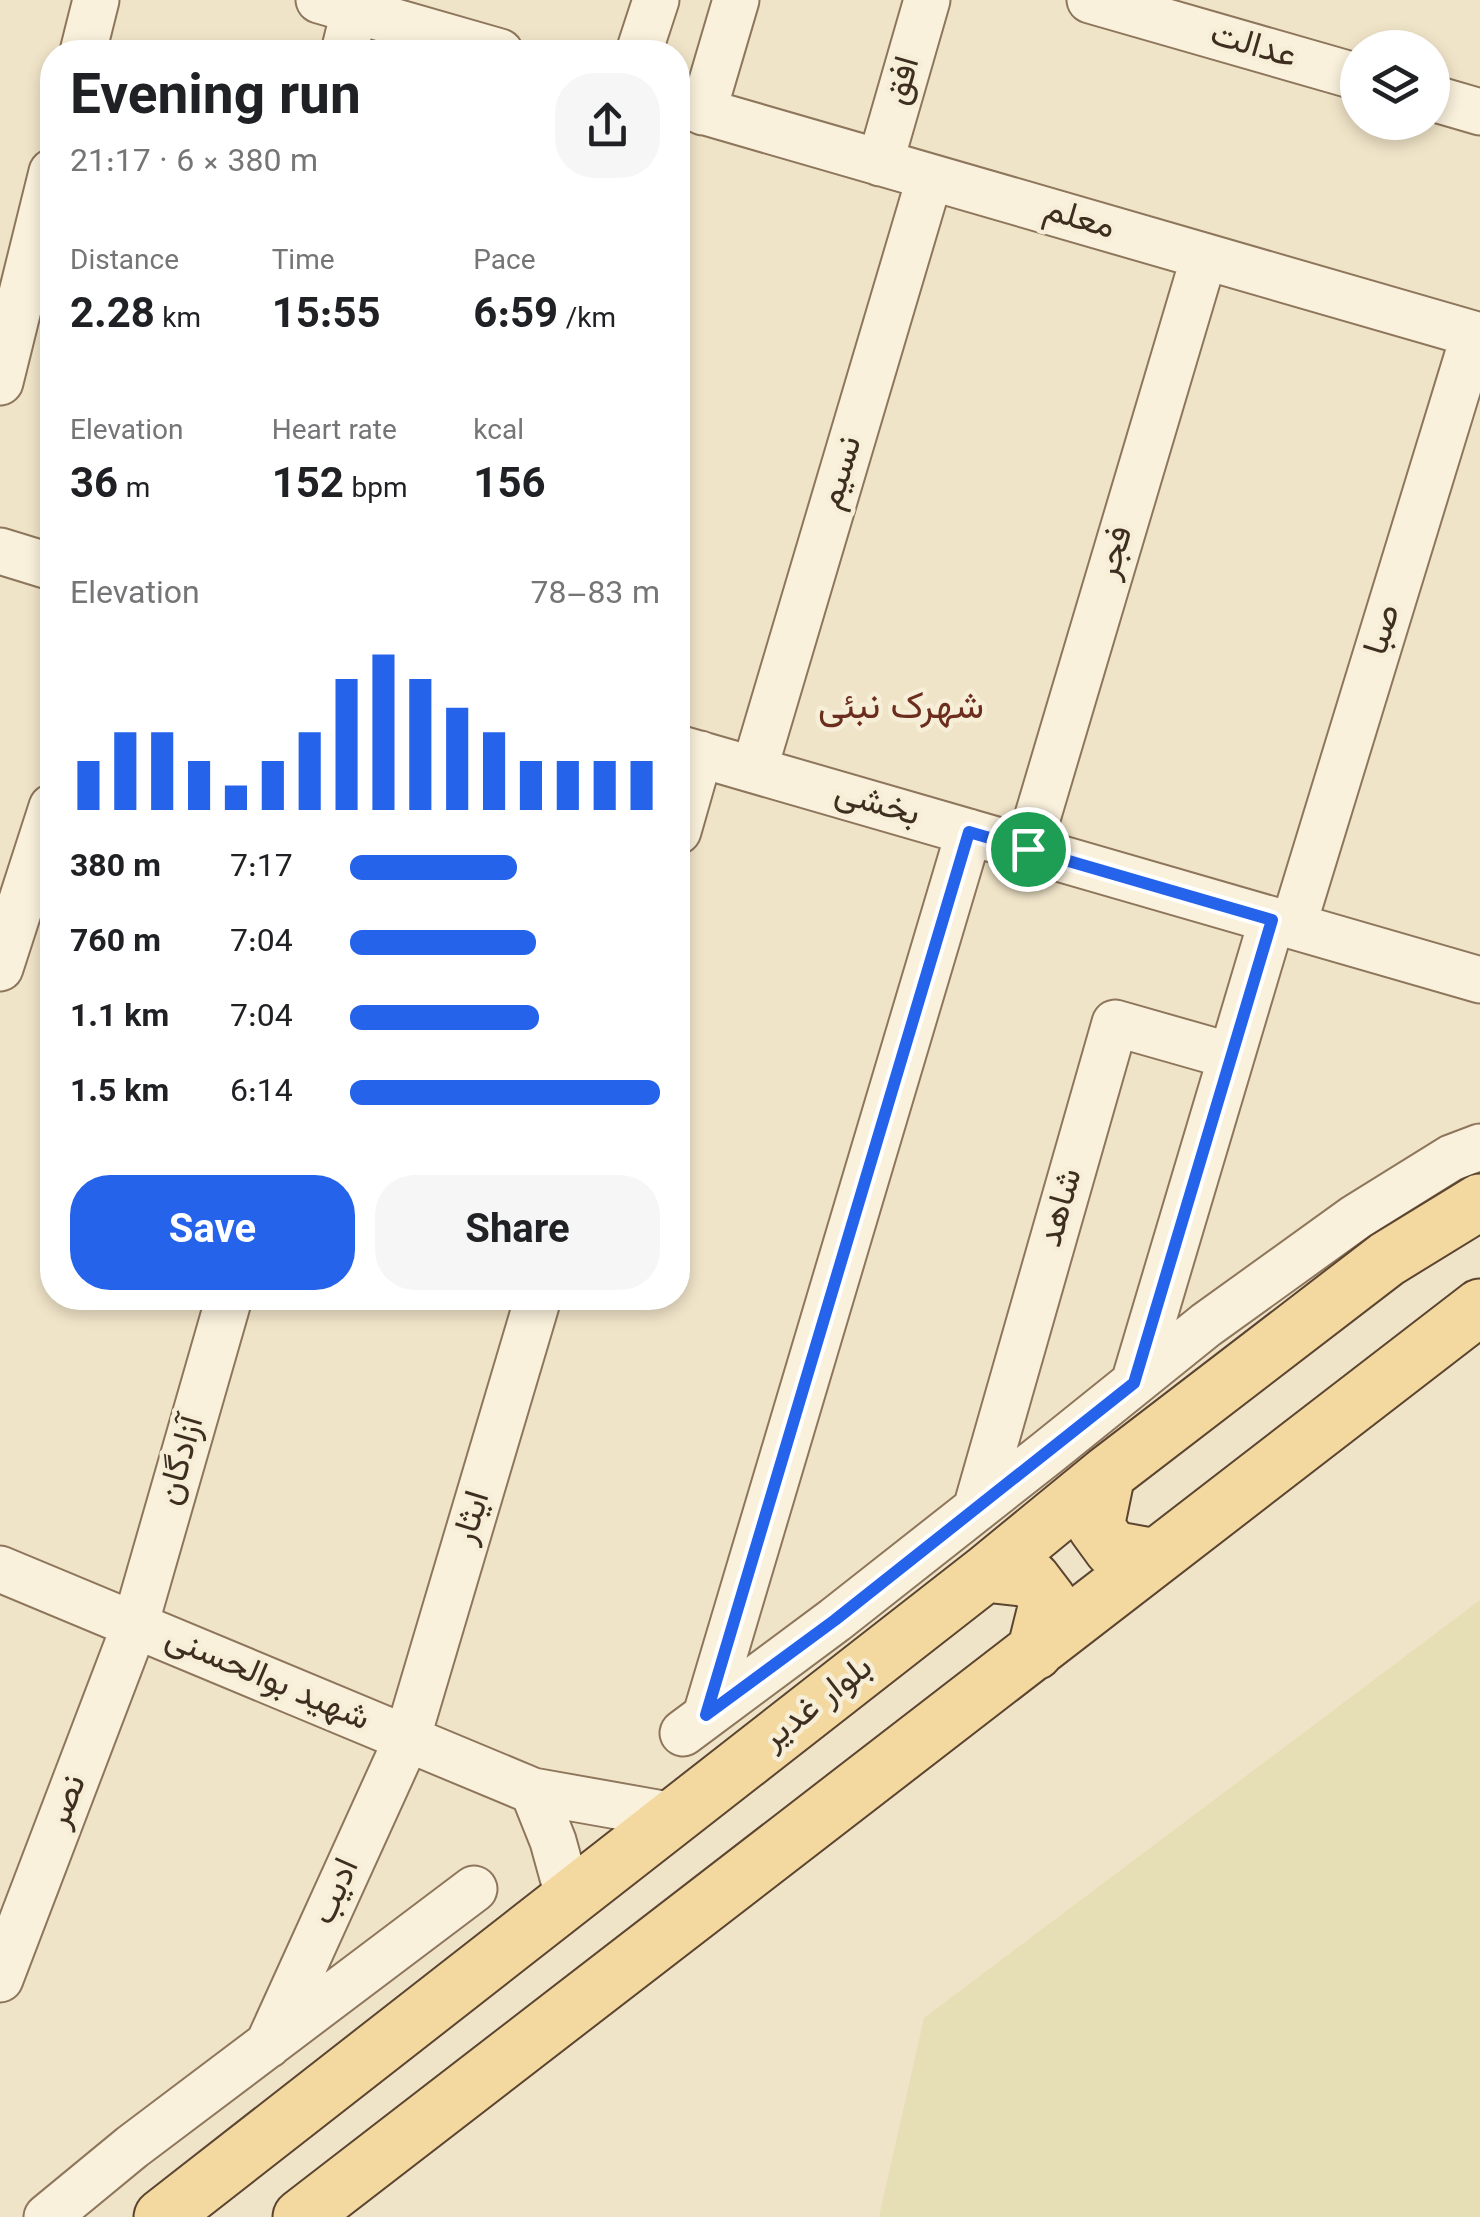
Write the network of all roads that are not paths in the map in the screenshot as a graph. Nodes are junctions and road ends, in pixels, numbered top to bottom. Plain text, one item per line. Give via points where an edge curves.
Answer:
1 (96, 0) edge
2 (656, 0) edge
3 (736, 0) edge
4 (927, 0) edge
5 (1090, 0) edge
6 (344, 16) edge
7 (1230, 19) edge
8 (85, 40) edge
9 (448, 40) edge
10 (643, 40) edge
11 (1340, 69) edge
12 (1450, 103) edge
13 (690, 108) edge
14 (1480, 112) edge
15 (880, 163) junction
16 (930, 177) junction
17 (40, 220) edge
18 (1204, 257) junction
19 (1477, 336) edge
20 (0, 382) edge
21 (0, 552) edge
22 (40, 563) edge
23 (690, 751) edge
24 (754, 770) junction
25 (969, 832) junction
26 (40, 844) edge
27 (1028, 849) junction
28 (1283, 923) junction
29 (0, 968) edge
30 (1480, 980) edge
31 (1232, 1056) junction
32 (1480, 1146) edge
33 (1480, 1202) edge
34 (1480, 1307) edge
35 (226, 1310) edge
36 (534, 1310) edge
37 (1134, 1383) junction
38 (1107, 1474) junction
39 (976, 1509) junction
40 (1156, 1558) junction
41 (0, 1569) edge
42 (986, 1574) junction
43 (136, 1626) junction
44 (1035, 1652) junction
45 (407, 1738) junction
46 (533, 1791) junction
47 (674, 1816) junction
48 (474, 1889) dead end
49 (568, 1900) junction
50 (0, 1979) edge
51 (268, 2044) junction
52 (47, 2217) edge
53 (162, 2217) edge
54 (300, 2217) edge

1 - 8 street
2 - 10 street
3 - 13 street
4 - 15 street, افق
5 - 7 street, عدالت
6 - 9 street
7 - 11 street, عدالت
12 - 14 street
13 - 15 street, معلم
15 - 16 street, معلم
16 - 18 street, معلم
16 - 24 street, نسیم
17 - 20 street
18 - 19 street, معلم
18 - 27 street, فجر
19 - 28 street, صبا
21 - 22 street
23 - 24 street, بخشی
24 - 25 street, بخشی
25 - 27 street, بخشی
25 - 39 street via 694,1724
26 - 29 street
27 - 28 street, بخشی
28 - 30 street, بخشی
28 - 31 street, صبا
31 - 37 street, صبا
31 - 39 street, شاهد via 1116,1023
32 - 37 street via 1356,1218
33 - 38 main road, بلوار غدیر via 1387,1258
34 - 40 main road
35 - 43 street, آزادگان
36 - 45 street, ایثار
37 - 39 street
38 - 40 main road via 1096,1527 1112,1549
38 - 42 main road, بلوار غدیر
40 - 44 main road
41 - 43 street, شهید بوالحسنی
42 - 44 main road via 1032,1579 1048,1600
42 - 47 main road, بلوار غدیر
43 - 45 street, شهید بوالحسنی
43 - 50 street, نصر
44 - 54 main road
45 - 46 street, شهید بوالحسنی
45 - 51 street, ادیب
46 - 47 street, شهید بوالحسنی
46 - 49 street
47 - 49 main road, بلوار غدیر
48 - 51 street
49 - 53 main road, بلوار غدیر
51 - 52 street

